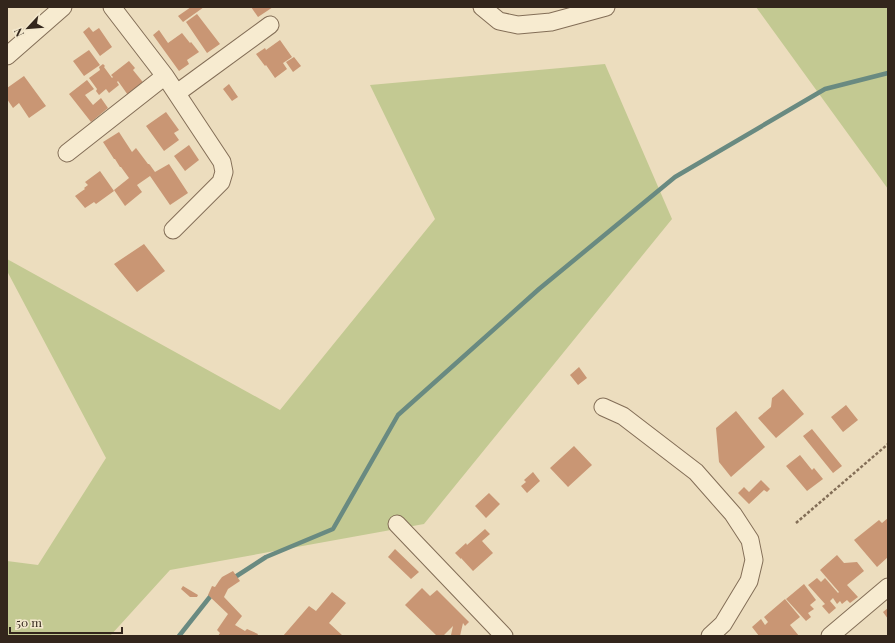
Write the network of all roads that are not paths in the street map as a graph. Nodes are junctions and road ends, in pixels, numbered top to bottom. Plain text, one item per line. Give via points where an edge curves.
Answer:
1 (63, 7) edge
2 (112, 7) edge
3 (482, 7) edge
4 (606, 7) edge
5 (270, 24) dead end
6 (7, 56) edge
7 (165, 76) junction
8 (176, 93) junction
9 (67, 153) dead end
10 (173, 230) dead end
11 (603, 407) dead end
12 (397, 524) dead end
13 (888, 587) edge
14 (504, 636) edge
15 (710, 636) edge
16 (830, 636) edge

1 - 6 street
2 - 7 street
3 - 4 street via 499,21 518,25 551,22
5 - 8 street
7 - 8 street
7 - 9 street
8 - 10 street via 222,162 224,172 221,182
11 - 15 street via 622,416 696,472 733,514 750,540 754,560 748,582 723,624
12 - 14 street
13 - 16 street

